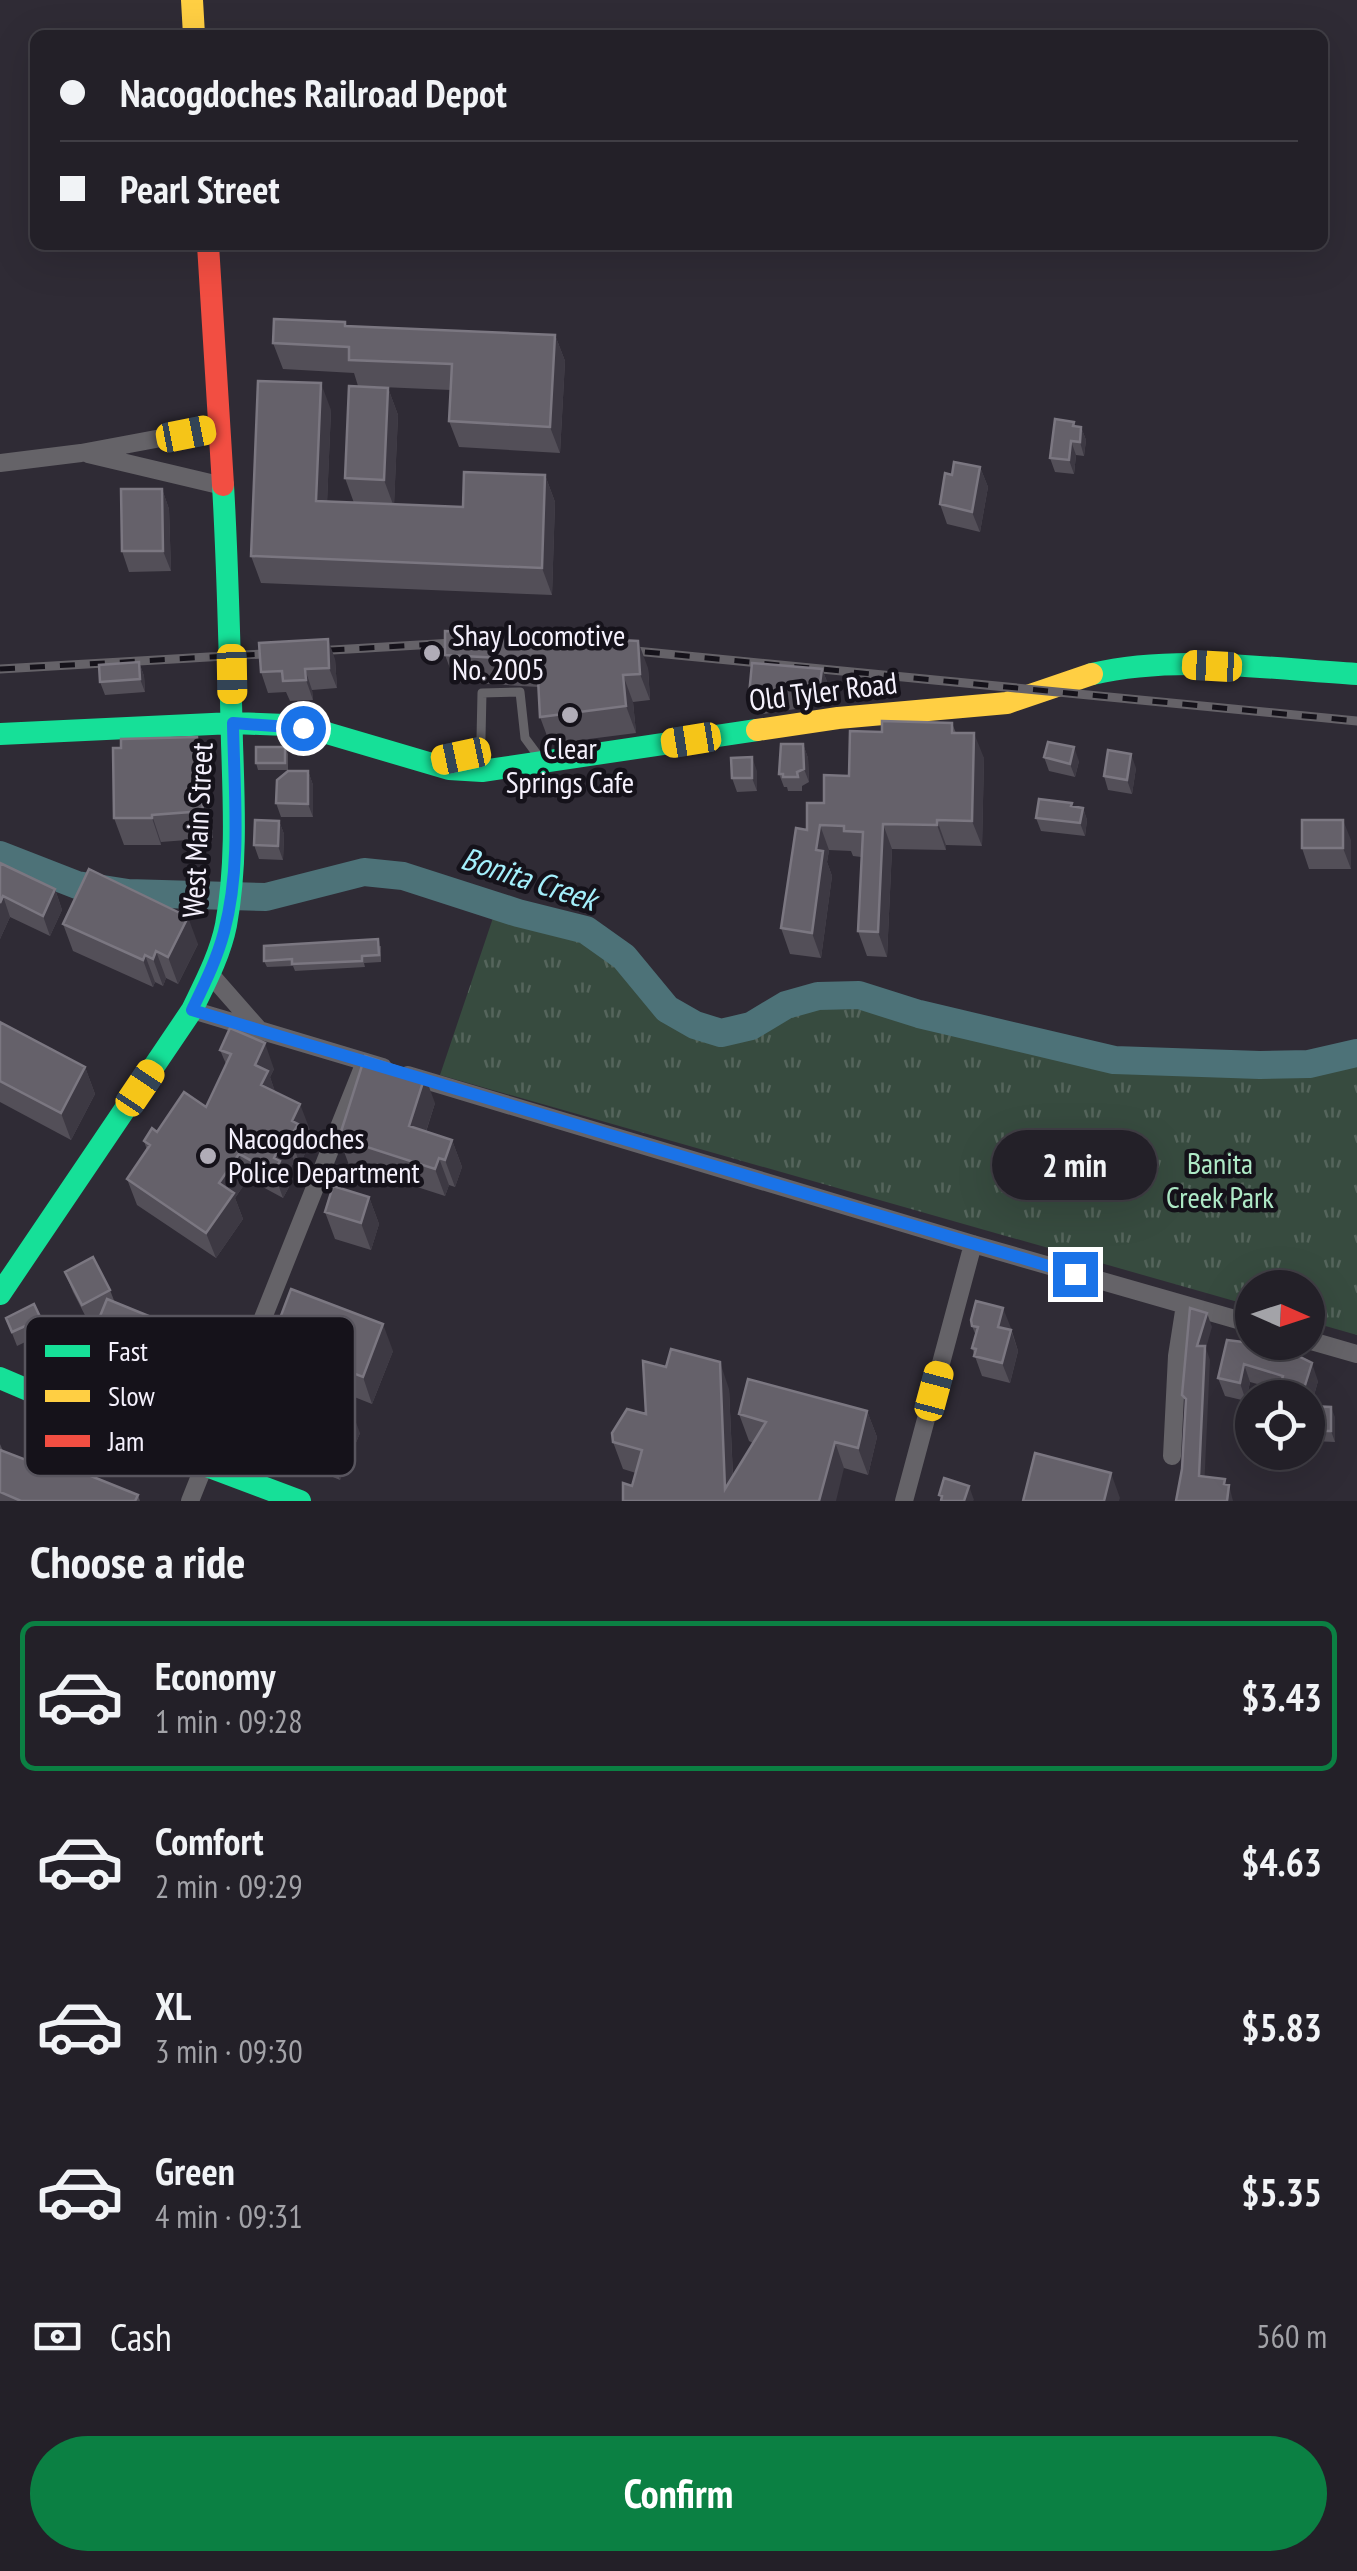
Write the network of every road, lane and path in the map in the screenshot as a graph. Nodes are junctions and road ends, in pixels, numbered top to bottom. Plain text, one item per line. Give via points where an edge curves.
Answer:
1 (192, 0) edge
2 (194, 30) edge
3 (208, 250) edge
4 (220, 427) junction
5 (82, 453) junction
6 (0, 463) edge
7 (224, 486) junction
8 (1357, 674) edge
9 (233, 723) junction
10 (0, 734) edge
11 (544, 763) junction
12 (426, 764) junction
13 (210, 974) junction
14 (192, 1010) junction
15 (261, 1032) junction
16 (365, 1062) junction
17 (973, 1244) junction
18 (0, 1294) edge
19 (1186, 1305) junction
20 (264, 1316) edge
21 (1235, 1319) edge
22 (1325, 1345) edge
23 (1357, 1354) edge
24 (0, 1378) edge
25 (25, 1389) edge
26 (1172, 1456) dead end
27 (200, 1476) edge
28 (233, 1476) edge
29 (190, 1501) edge
30 (300, 1501) edge
31 (904, 1501) edge

1 - 2 main road
3 - 4 main road, West Main Street
4 - 5 street
4 - 7 main road, West Main Street
5 - 6 street
5 - 7 street
7 - 9 main road, West Main Street
8 - 11 main road, Old Tyler Road via 1131,665 1007,703 838,718
9 - 10 main road, Old Tyler Road
9 - 12 main road, Old Tyler Road via 320,731
9 - 13 main road, West Main Street via 233,869
11 - 12 main road, Old Tyler Road via 482,772
11 - 12 lane via 525,738 520,692 482,693 477,752
13 - 14 main road, West Main Street
13 - 15 street
14 - 15 street
14 - 18 main road, West Main Street
15 - 16 street
16 - 17 street
16 - 20 street
17 - 19 street
17 - 31 street
19 - 21 street
19 - 26 street
22 - 23 street
24 - 25 main road
27 - 29 street
28 - 30 main road

